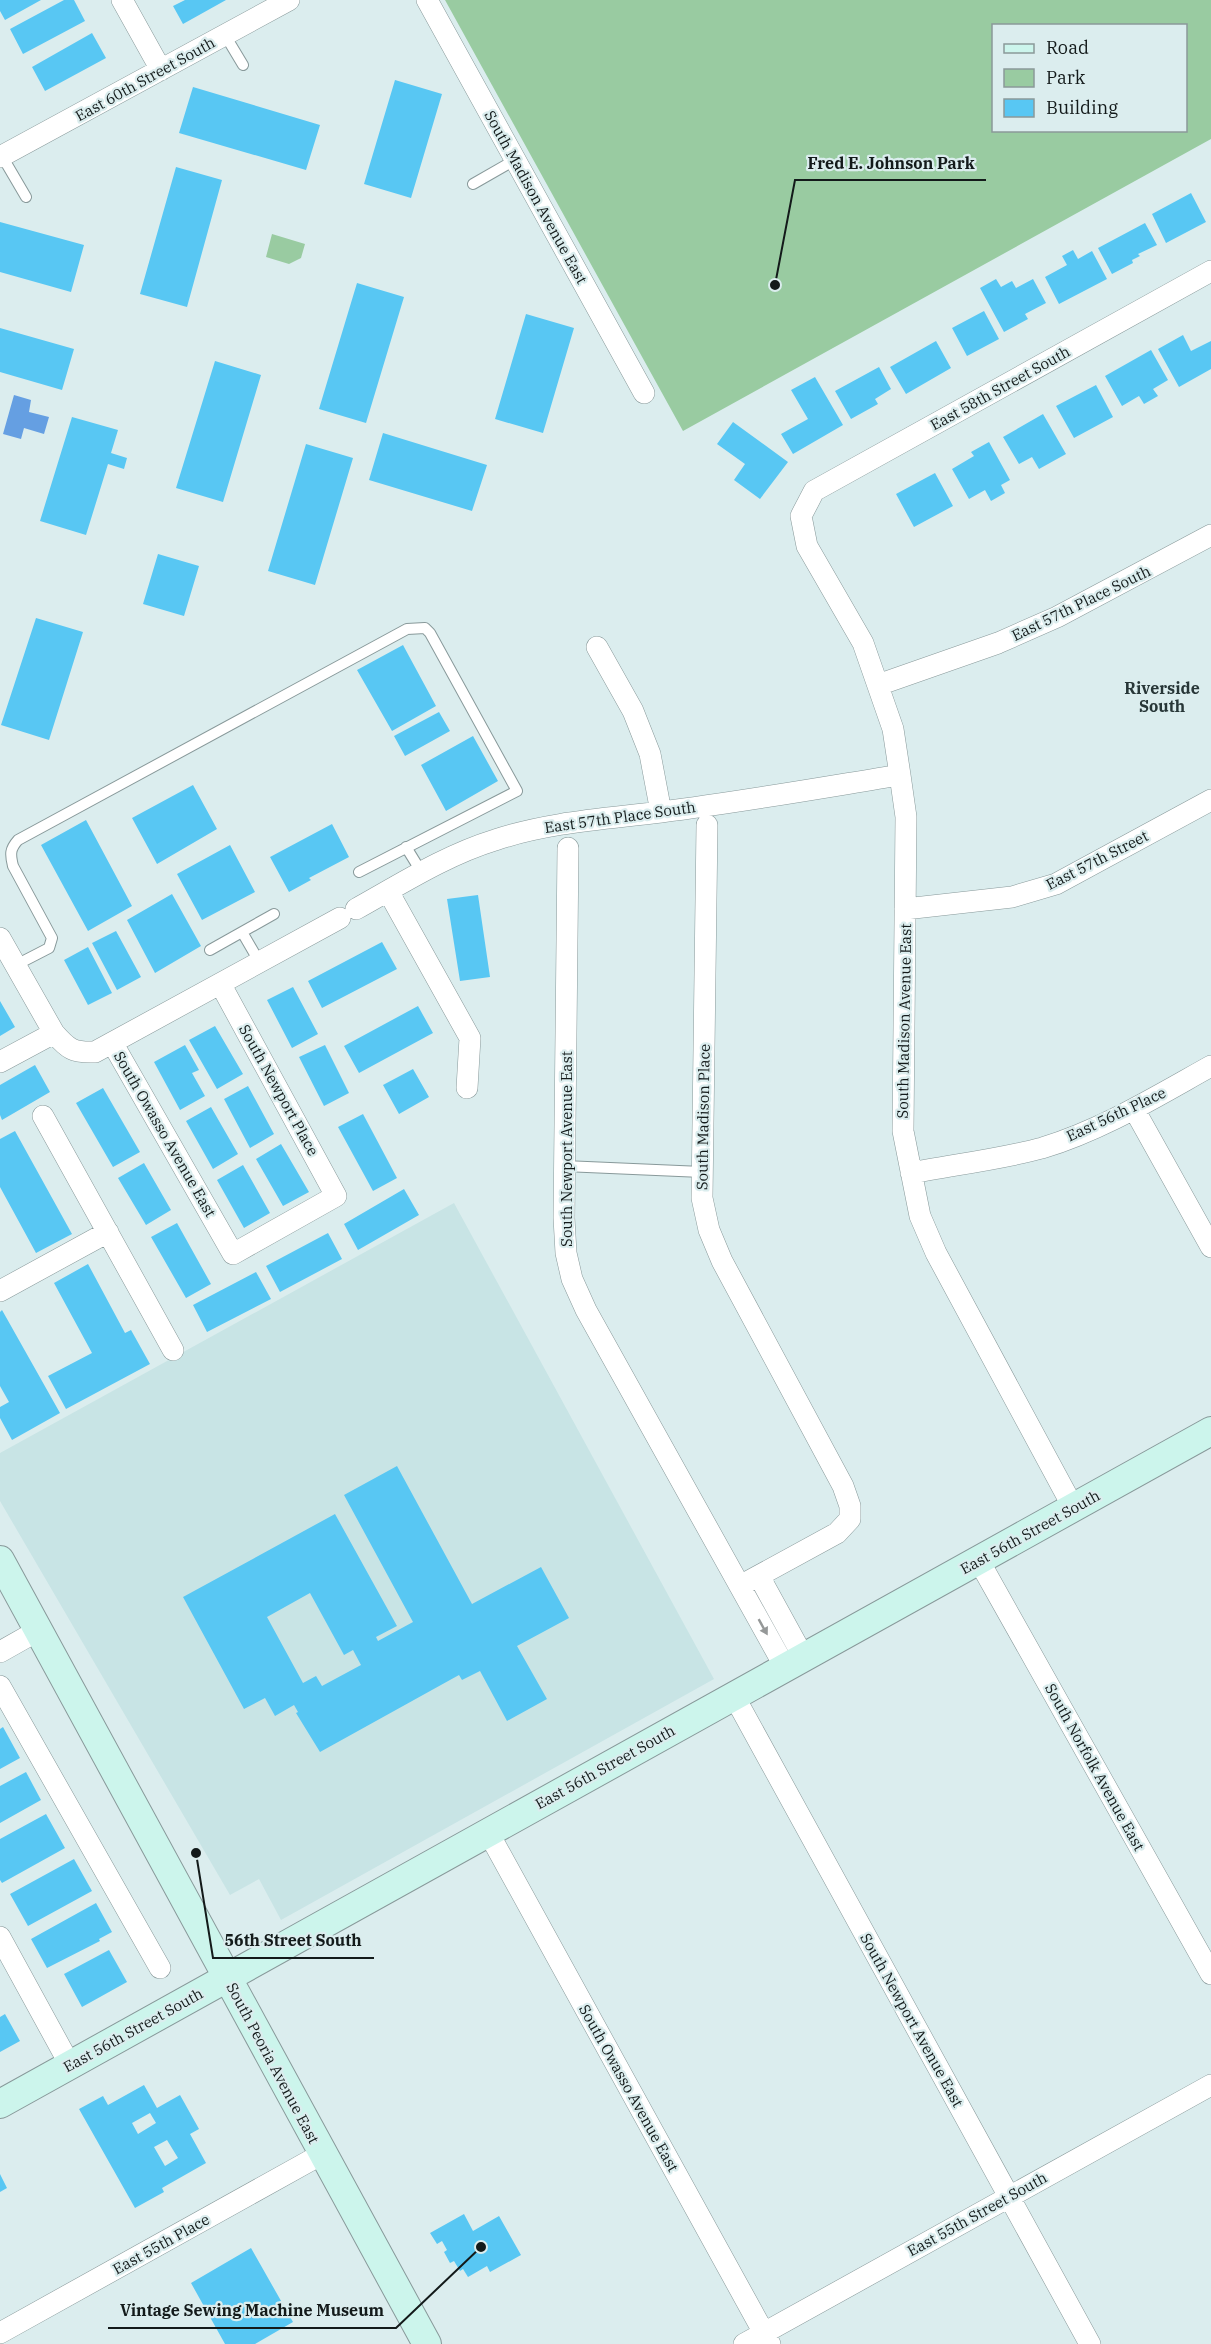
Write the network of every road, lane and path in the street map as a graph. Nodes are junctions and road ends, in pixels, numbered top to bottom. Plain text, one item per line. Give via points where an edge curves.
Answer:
1 (122, 0) edge
2 (289, 0) edge
3 (432, 2) edge
4 (225, 35) junction
5 (243, 65) dead end
6 (160, 70) junction
7 (1, 157) edge
8 (515, 160) junction
9 (473, 184) dead end
10 (26, 197) dead end
11 (1211, 271) edge
12 (644, 393) dead end
13 (801, 516) joint
14 (1211, 535) edge
15 (597, 647) dead end
16 (878, 685) junction
17 (900, 776) junction
18 (1211, 800) edge
19 (661, 812) junction
20 (707, 825) dead end
21 (406, 847) junction
22 (568, 848) dead end
23 (359, 872) dead end
24 (422, 873) junction
25 (388, 891) junction
26 (905, 909) junction
27 (274, 914) dead end
28 (242, 932) junction
29 (0, 938) edge
30 (210, 950) dead end
31 (260, 963) junction
32 (16, 965) junction
33 (221, 985) junction
34 (54, 1033) junction
35 (113, 1044) junction
36 (0, 1062) edge
37 (1211, 1066) edge
38 (467, 1088) dead end
39 (1134, 1109) junction
40 (43, 1116) dead end
41 (564, 1166) junction
42 (702, 1172) junction
43 (911, 1173) junction
44 (108, 1232) junction
45 (1211, 1247) edge
46 (233, 1254) joint
47 (0, 1291) edge
48 (173, 1350) dead end
49 (1211, 1431) edge
50 (1073, 1507) junction
51 (0, 1560) edge
52 (979, 1560) junction
53 (759, 1576) junction
54 (740, 1586) junction
55 (39, 1630) junction
56 (0, 1652) edge
57 (795, 1663) junction
58 (0, 1686) edge
59 (734, 1696) junction
60 (488, 1832) junction
61 (0, 1937) edge
62 (160, 1968) dead end
63 (1211, 1974) edge
64 (227, 1977) junction
65 (70, 2065) junction
66 (1211, 2085) edge
67 (0, 2104) edge
68 (322, 2154) junction
69 (1009, 2196) junction
70 (0, 2333) edge
71 (767, 2339) edge
72 (427, 2344) edge
73 (744, 2344) edge
74 (1090, 2344) edge

1 - 6 street
2 - 4 street, East 60th Street South
3 - 8 street, South Madison Avenue East
4 - 5 lane
4 - 6 street, East 60th Street South
6 - 7 street, East 60th Street South
7 - 10 lane
8 - 9 lane
8 - 12 street, South Madison Avenue East
11 - 13 street, East 58th Street South via 814,491
13 - 16 street, South Madison Avenue East via 807,546 855,626
14 - 16 street, East 57th Place South via 1057,617 998,643
15 - 19 street via 633,711 650,754
16 - 17 street, South Madison Avenue East via 893,729
17 - 19 street, East 57th Place South
17 - 26 street, South Madison Avenue East via 906,817
18 - 26 street, East 57th Street via 1056,884 1012,897
19 - 24 street, East 57th Place South via 523,831 469,850
20 - 42 street, South Madison Place
21 - 23 lane
21 - 24 lane
21 - 32 lane via 517,791 430,633 417,627 18,840 11,848 13,866 52,938 49,948
22 - 41 street, South Newport Avenue East
24 - 25 street, East 57th Place South
25 - 31 street, East 57th Place South
25 - 38 street via 470,1038
26 - 43 street, South Madison Avenue East via 903,1131
27 - 28 lane
28 - 30 lane
28 - 31 lane
29 - 32 street, South Owasso Avenue East
31 - 33 street, East 57th Place South
32 - 34 street, South Owasso Avenue East
33 - 35 street, East 57th Place South
33 - 46 street, South Newport Place via 336,1196
34 - 35 street, South Owasso Avenue East via 66,1047 79,1053 95,1052
34 - 36 street
35 - 46 street, South Owasso Avenue East
37 - 39 street, East 56th Place
39 - 43 street, East 56th Place via 1041,1148
39 - 45 street
40 - 44 street
41 - 42 lane
41 - 54 street, South Newport Avenue East via 566,1253 572,1279
42 - 53 street, South Madison Place via 702,1198 709,1230 722,1260 843,1486 850,1506 850,1519 837,1533
43 - 50 street, South Madison Avenue East via 920,1216 936,1253
44 - 47 street
44 - 48 street
49 - 50 street, East 56th Street South
50 - 52 street, East 56th Street South
51 - 55 street, South Peoria Avenue East
52 - 57 street, East 56th Street South
52 - 63 street, South Norfolk Avenue East
53 - 54 street
53 - 57 street
54 -> 57 street, South Newport Avenue East
55 - 56 street
55 - 64 street, South Peoria Avenue East
57 - 59 street, East 56th Street South
58 - 62 street
59 - 60 street, East 56th Street South
59 - 69 street, South Newport Avenue East
60 - 64 street, East 56th Street South
60 - 71 street, South Owasso Avenue East
61 - 65 street
64 - 65 street, East 56th Street South
64 - 68 street, South Peoria Avenue East
65 - 67 street, East 56th Street South
66 - 69 street, East 55th Street South
68 - 70 street, East 55th Place
68 - 72 street, South Peoria Avenue East
69 - 71 street, East 55th Street South
69 - 74 street, South Newport Avenue East
71 - 73 street, East 55th Street South

